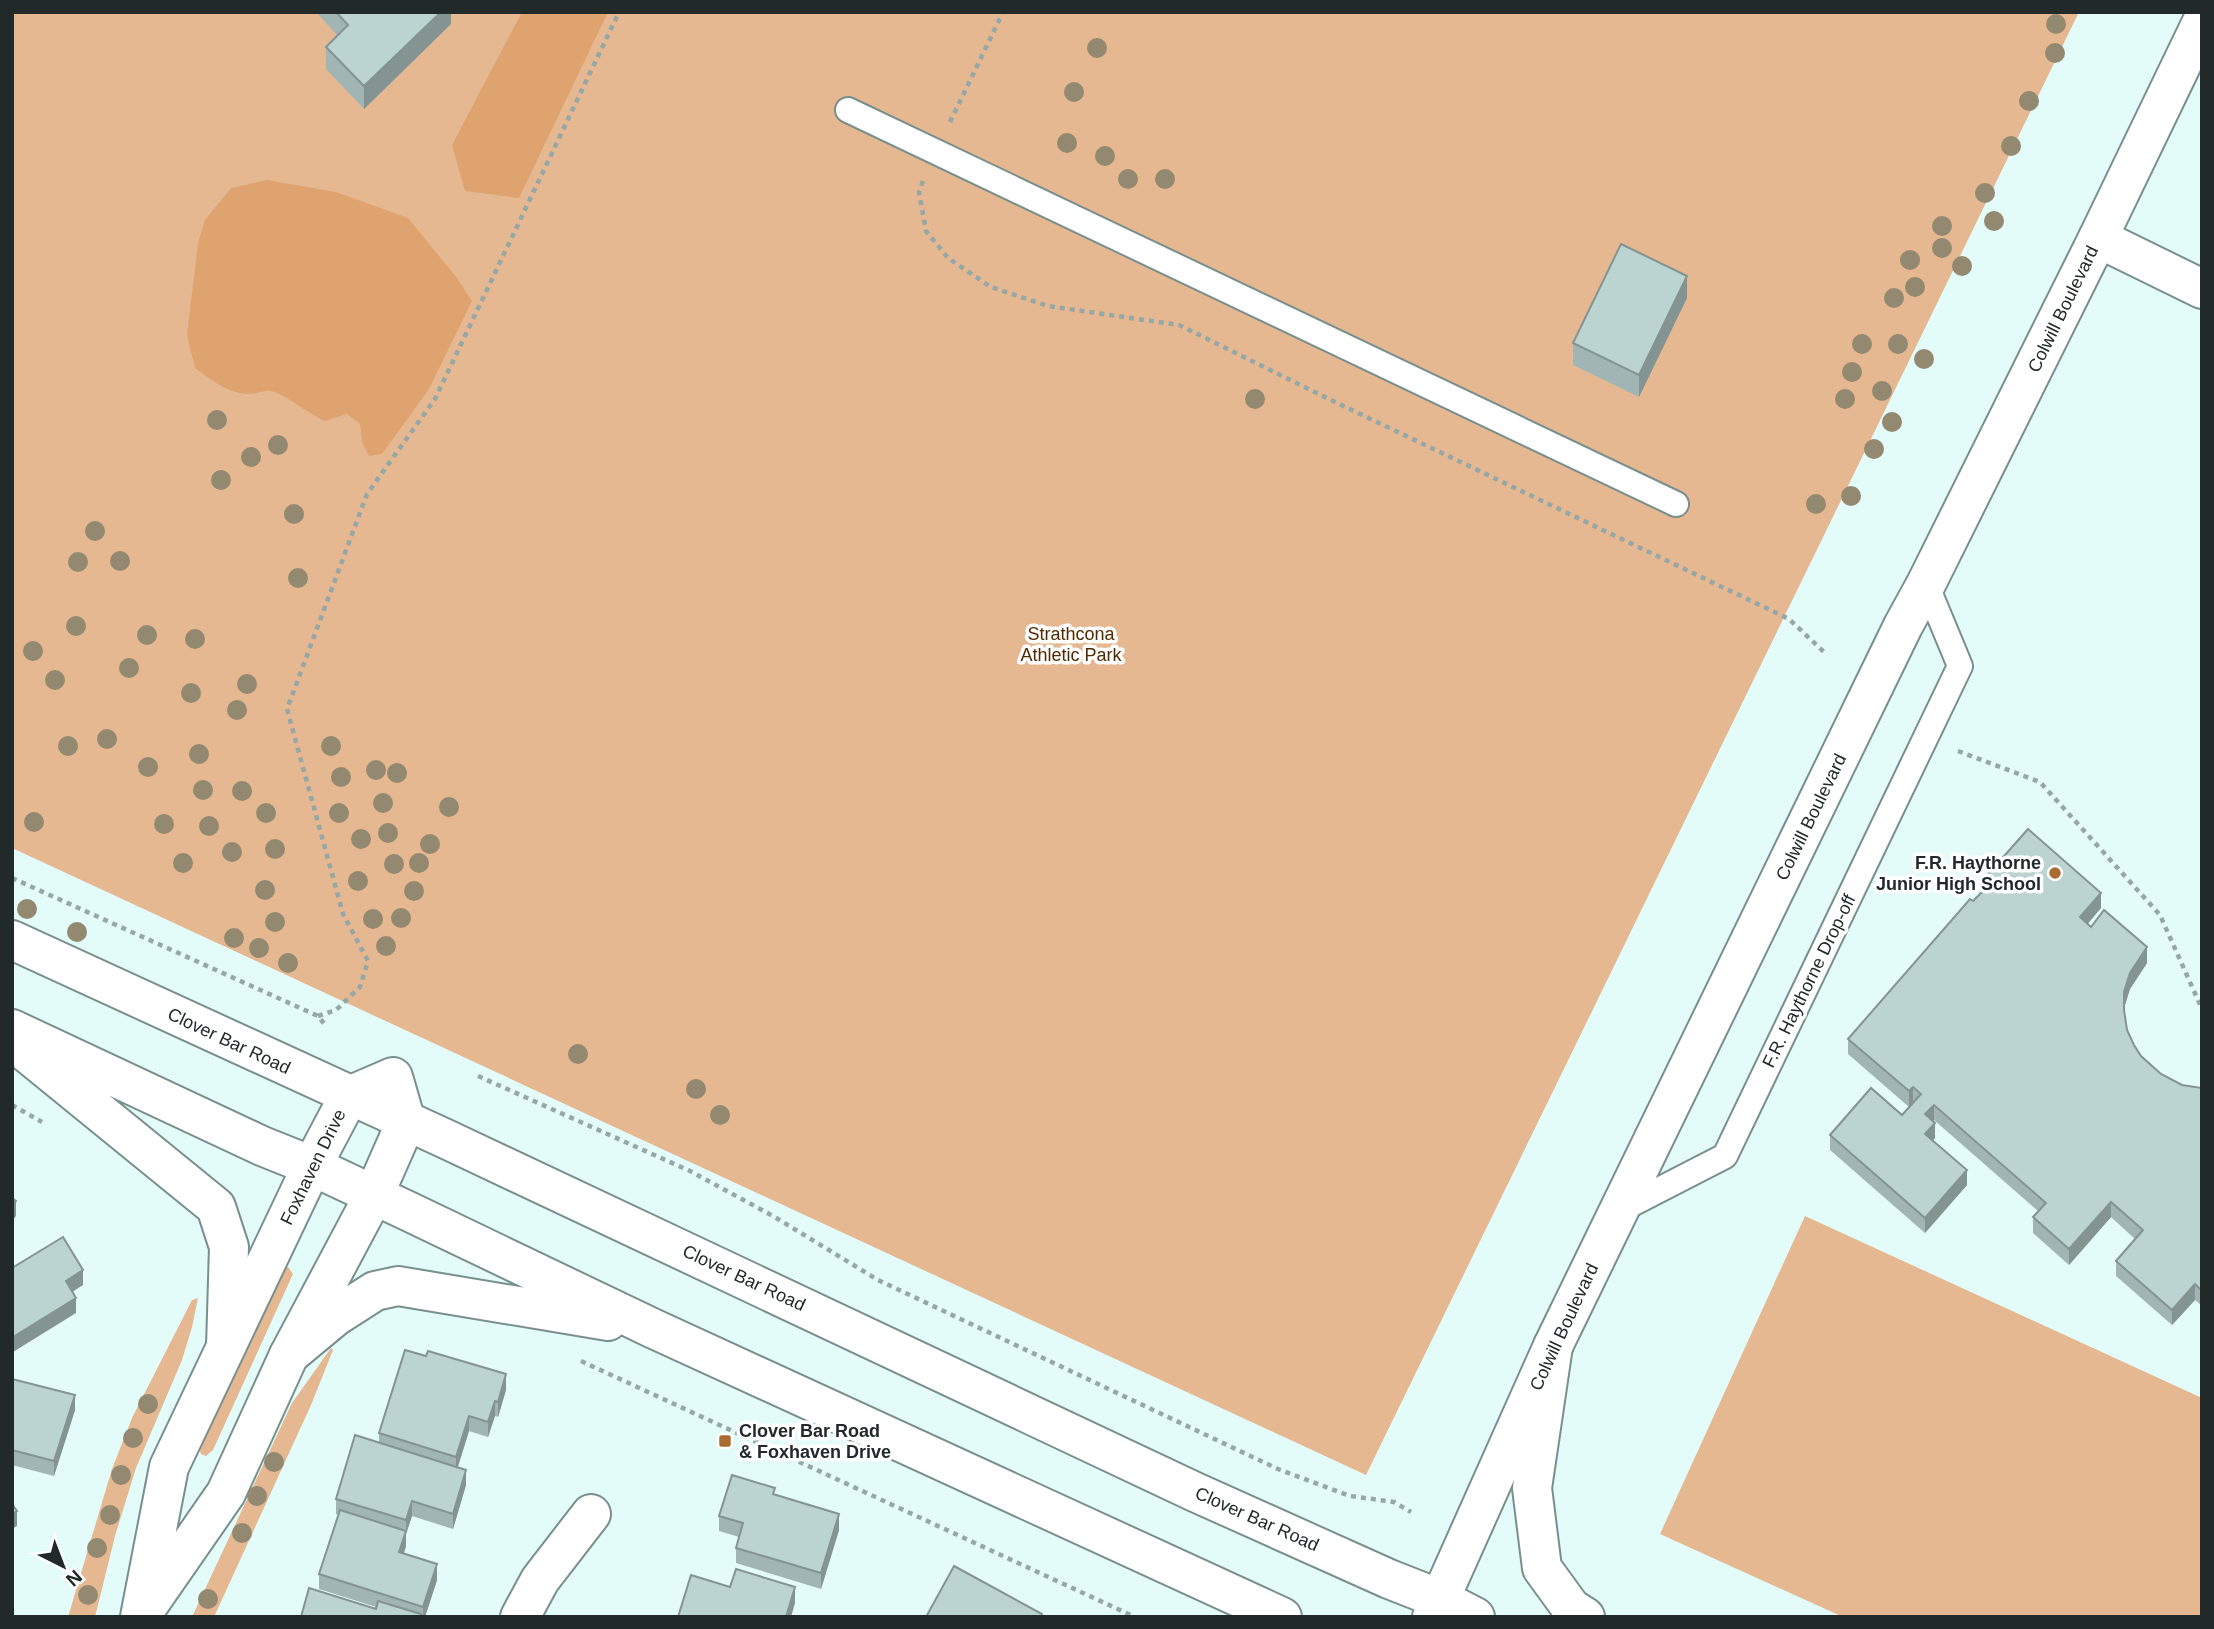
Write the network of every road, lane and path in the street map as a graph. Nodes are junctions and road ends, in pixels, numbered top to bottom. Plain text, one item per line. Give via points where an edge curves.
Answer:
1 (619, 12) edge
2 (1003, 12) edge
3 (2202, 22) edge
4 (848, 110) dead end
5 (936, 152) junction
6 (2098, 238) junction
7 (2202, 289) edge
8 (1676, 504) dead end
9 (1926, 584) junction
10 (1824, 652) dead end
11 (1950, 748) dead end
12 (12, 878) edge
13 (12, 940) edge
14 (2202, 1009) edge
15 (318, 1016) junction
16 (326, 1026) dead end
17 (12, 1029) edge
18 (12, 1041) edge
19 (478, 1076) dead end
20 (349, 1096) junction
21 (406, 1122) junction
22 (312, 1166) junction
23 (373, 1196) junction
24 (1620, 1210) junction
25 (652, 1328) junction
26 (1553, 1346) junction
27 (226, 1347) junction
28 (289, 1355) junction
29 (580, 1360) dead end
30 (1410, 1512) dead end
31 (591, 1514) dead end
32 (1436, 1608) edge
33 (140, 1617) edge
34 (520, 1617) edge
35 (1135, 1617) edge
36 (1282, 1617) edge
37 (1475, 1617) edge
38 (1585, 1617) edge

1 - 15 path via 435,399 367,494 287,709 343,914 368,961 360,987 336,1010
2 - 5 path
3 - 6 main road, Colwill Boulevard
4 - 5 lane
5 - 8 lane
5 - 10 path via 919,192 926,232 947,258 991,287 1048,306 1179,325 1789,620
6 - 7 main road
6 - 9 main road, Colwill Boulevard
9 - 24 main road, Colwill Boulevard
9 - 24 lane, F.R. Haythorne Drop-off via 1960,666 1725,1156
11 - 14 path via 2040,782 2160,915
12 - 15 path
13 - 20 main road, Clover Bar Road
15 - 16 path
17 - 22 main road
18 - 27 main road via 216,1207 229,1247
19 - 30 path via 690,1171 878,1280 1278,1469 1350,1496 1394,1502
20 - 21 main road, Clover Bar Road
20 - 22 main road, Foxhaven Drive
21 - 23 main road, Foxhaven Drive
21 - 32 main road, Clover Bar Road via 1389,1579
22 - 23 main road
22 - 27 main road, Foxhaven Drive
23 - 25 main road
23 - 28 main road, Foxhaven Drive
24 - 26 main road, Colwill Boulevard
25 - 28 main road via 398,1286 375,1291
25 - 36 main road
26 - 32 main road, Colwill Boulevard
26 - 38 main road via 1532,1488 1542,1568 1571,1608
27 - 33 main road, Foxhaven Drive via 169,1467
28 - 33 main road, Foxhaven Drive via 226,1493
29 - 35 path
31 - 34 main road via 540,1580
32 - 37 main road, Clover Bar Road

